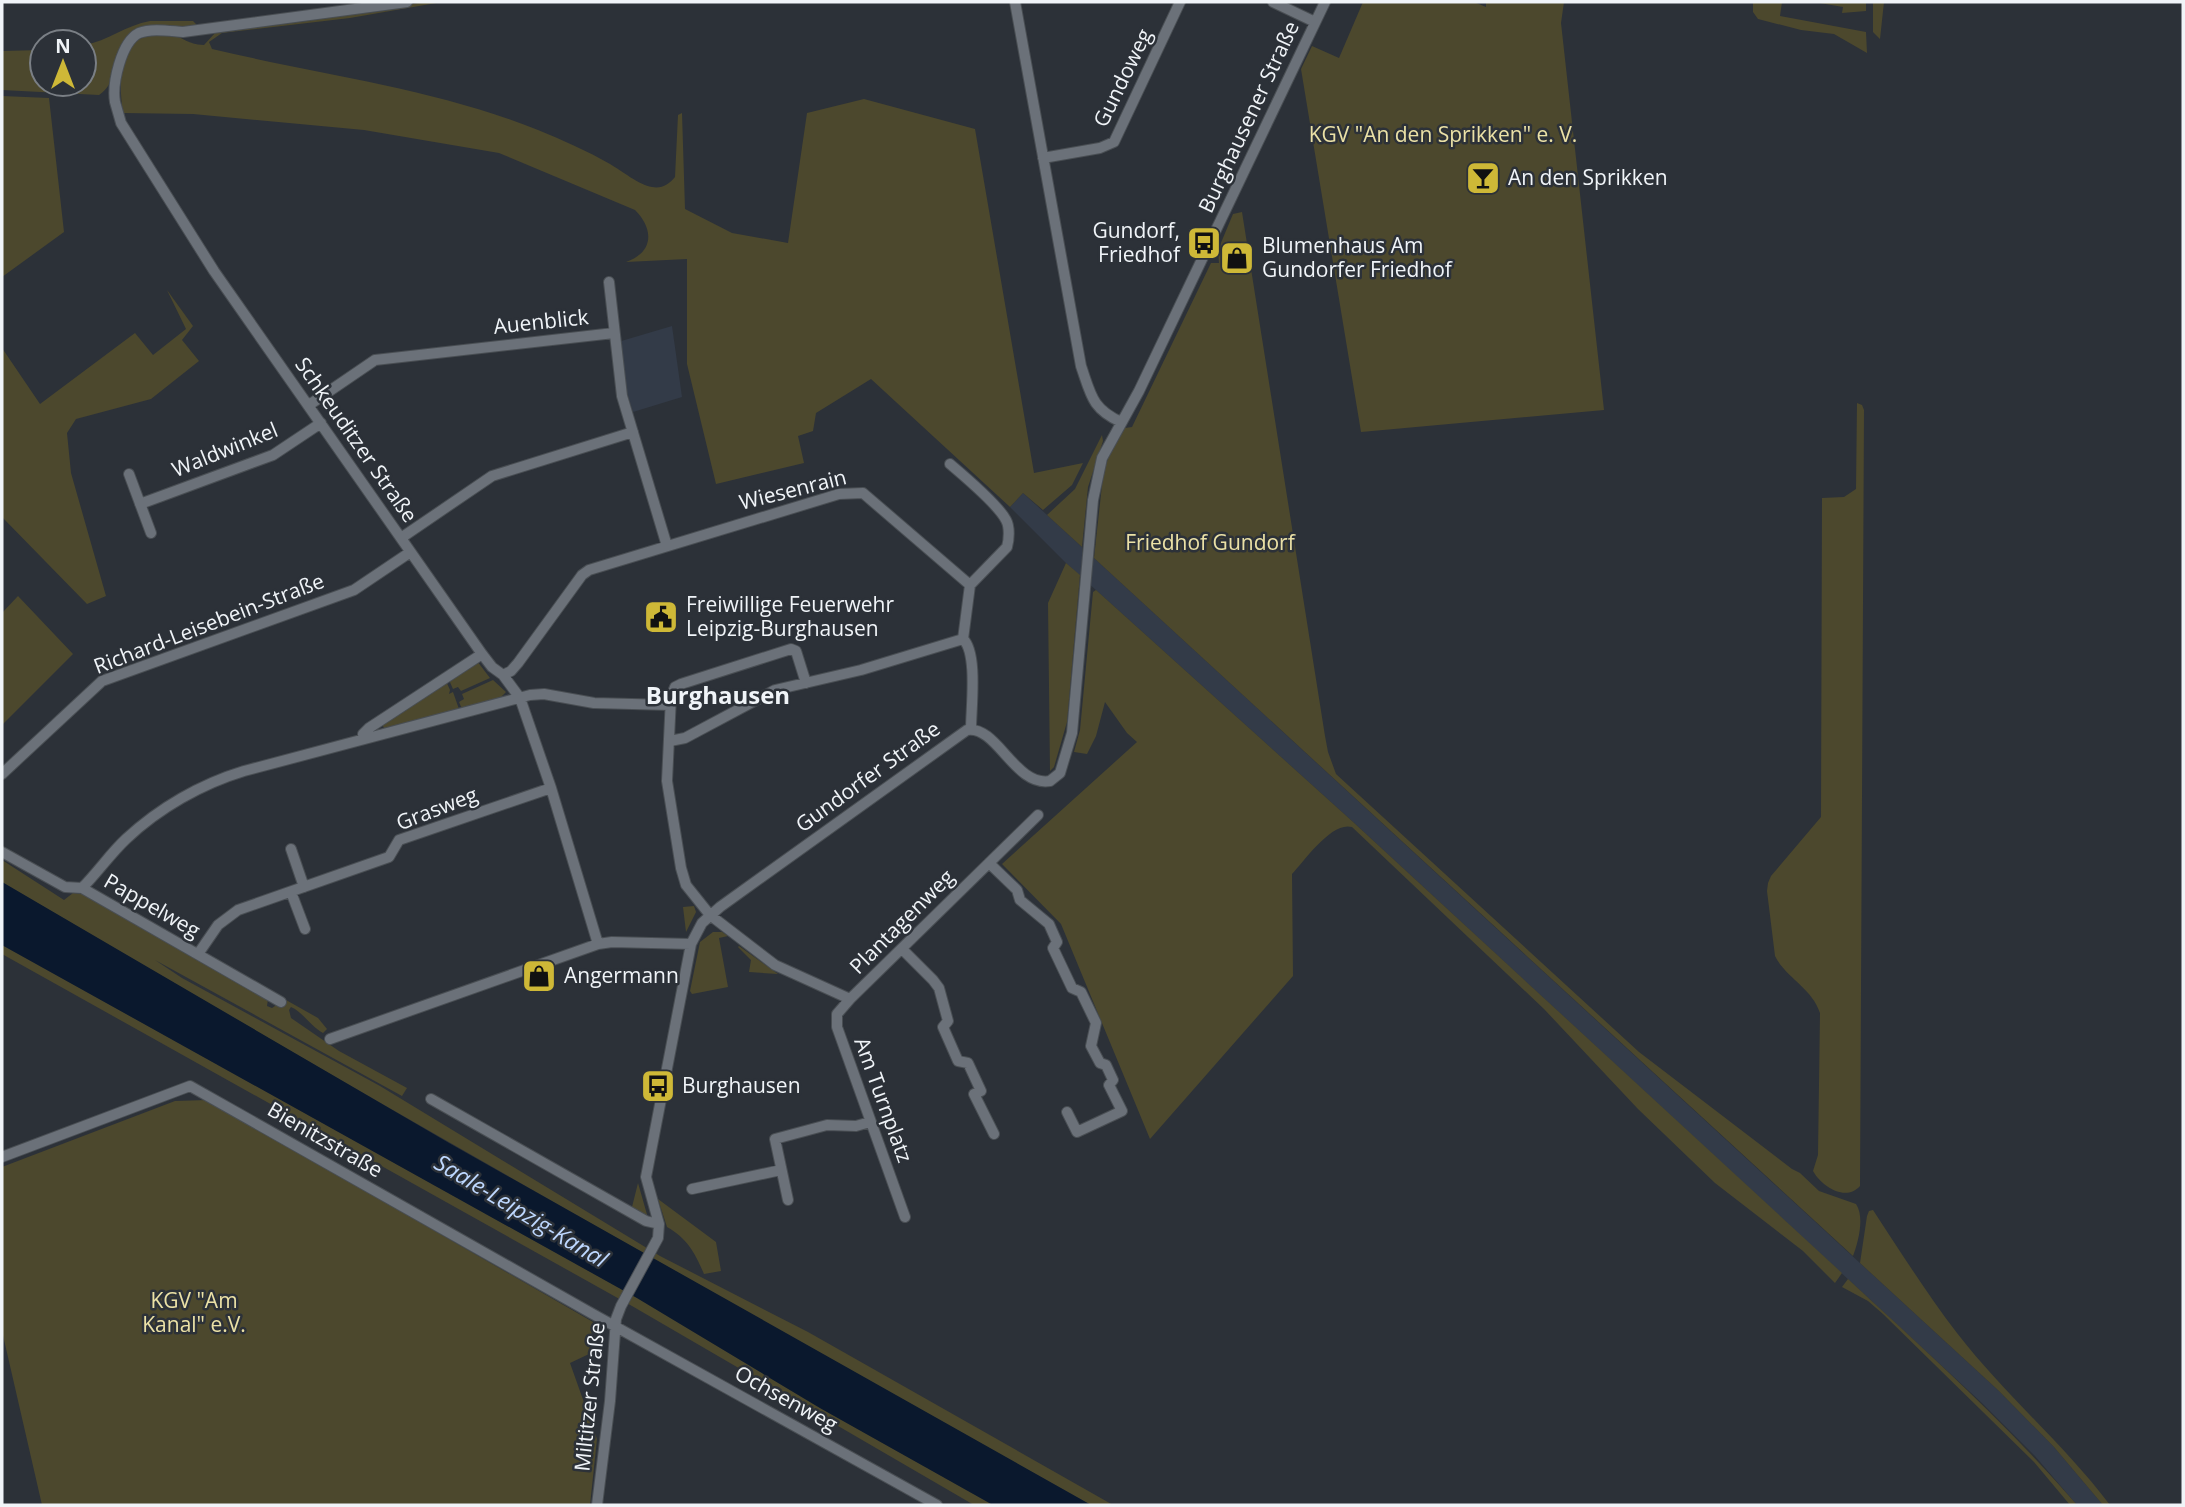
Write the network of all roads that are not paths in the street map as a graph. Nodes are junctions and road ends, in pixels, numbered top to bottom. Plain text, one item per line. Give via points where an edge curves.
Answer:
1 (407, 2) edge
2 (1016, 2) edge
3 (1180, 2) edge
4 (1273, 2) edge
5 (1325, 2) edge
6 (1315, 22) junction
7 (1043, 158) junction
8 (609, 282) dead end
9 (614, 333) junction
10 (309, 405) junction
11 (1121, 422) junction
12 (321, 423) junction
13 (633, 432) junction
14 (950, 464) dead end
15 (129, 474) dead end
16 (141, 504) junction
17 (151, 533) dead end
18 (401, 538) junction
19 (667, 546) junction
20 (410, 553) junction
21 (970, 585) junction
22 (964, 639) junction
23 (482, 654) junction
24 (503, 675) junction
25 (806, 683) junction
26 (1077, 684) joint
27 (520, 698) junction
28 (670, 705) junction
29 (971, 729) junction
30 (364, 739) junction
31 (670, 741) junction
32 (2, 774) edge
33 (551, 788) junction
34 (1038, 815) dead end
35 (291, 849) dead end
36 (2, 852) edge
37 (989, 863) junction
38 (304, 887) junction
39 (82, 888) junction
40 (291, 892) junction
41 (710, 915) junction
42 (305, 929) dead end
43 (696, 932) joint
44 (598, 944) junction
45 (691, 944) junction
46 (902, 949) junction
47 (198, 954) junction
48 (850, 999) junction
49 (281, 1002) dead end
50 (330, 1039) dead end
51 (431, 1099) dead end
52 (1067, 1111) dead end
53 (870, 1122) junction
54 (993, 1134) dead end
55 (2, 1157) edge
56 (781, 1170) junction
57 (692, 1189) dead end
58 (788, 1200) dead end
59 (905, 1217) dead end
60 (659, 1224) junction
61 (616, 1326) junction
62 (597, 1505) edge
63 (937, 1505) edge

1 - 10 street, Schkeuditzer Straße via 183,32 145,32 130,40 120,57 114,99 121,123 214,271
2 - 7 street
3 - 7 street, Gundoweg via 1114,142
4 - 6 street
5 - 6 street, Burghausener Straße
6 - 11 street, Burghausener Straße
7 - 11 street via 1081,366 1098,407
8 - 9 street
9 - 10 street, Auenblick via 375,360
9 - 13 street, Auenblick via 622,396
10 - 12 street, Schkeuditzer Straße
11 - 26 street, Burghausener Straße via 1098,474
12 - 16 street, Waldwinkel via 273,455
12 - 18 street, Schkeuditzer Straße
13 - 18 street via 492,476
13 - 19 street, Auenblick
14 - 21 street via 1006,520 1007,547
15 - 16 street
16 - 17 street
18 - 20 street, Schkeuditzer Straße
19 - 21 street, Wiesenrain via 839,494 863,493
19 - 24 street, Wiesenrain via 582,575 518,663
20 - 23 street, Schkeuditzer Straße
20 - 32 street, Richard-Leisebein-Straße via 354,590 102,681
21 - 22 street
22 - 25 street
22 - 29 street via 971,654
23 - 24 street, Schkeuditzer Straße
23 - 30 street via 369,728
24 - 27 street, Schkeuditzer Straße
25 - 28 street via 800,660 791,649 681,684 672,691
25 - 31 street via 775,690 685,738
26 - 29 street, Gundorfer Straße via 1067,753 1060,773 1050,782 1028,777 980,731
27 - 28 street via 544,694 594,703
27 - 30 street
27 - 33 street, Schkeuditzer Straße
28 - 31 street, Plantagenweg
29 - 41 street, Gundorfer Straße
30 - 39 street via 244,771 200,788 127,838
31 - 41 street, Plantagenweg via 667,781 683,878
33 - 38 street, Grasweg via 399,840 389,857
33 - 44 street, Schkeuditzer Straße
34 - 37 street, Plantagenweg
35 - 38 street
36 - 39 street, Pappelweg via 65,887
37 - 46 street, Plantagenweg
37 - 52 street via 1017,890 1020,900 1049,924 1057,942 1053,948 1096,1023 1091,1046 1106,1065 1122,1111 1077,1132
38 - 40 street, Grasweg
39 - 47 street, Pappelweg
40 - 42 street
40 - 47 street, Grasweg via 229,915
41 - 43 street, Gundorfer Straße
41 - 48 street, Plantagenweg via 775,965
43 - 45 street, Miltitzer Straße
44 - 45 street
44 - 50 street
45 - 60 street, Miltitzer Straße via 646,1177
46 - 48 street, Plantagenweg
46 - 54 street via 939,988 948,1021 943,1027 958,1062 968,1063 981,1091 974,1094
47 - 49 street, Pappelweg
48 - 53 street, Am Turnplatz via 838,1014 837,1027
51 - 60 street via 646,1221
53 - 56 street via 827,1125 778,1137
53 - 59 street, Am Turnplatz
55 - 61 street, Bienitzstraße via 190,1086
56 - 57 street
56 - 58 street
60 - 61 street, Miltitzer Straße via 659,1238 621,1306
61 - 62 street, Miltitzer Straße
61 - 63 street, Ochsenweg

